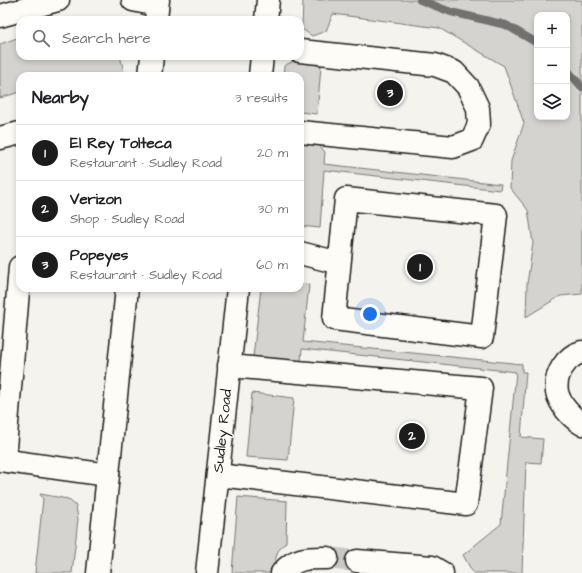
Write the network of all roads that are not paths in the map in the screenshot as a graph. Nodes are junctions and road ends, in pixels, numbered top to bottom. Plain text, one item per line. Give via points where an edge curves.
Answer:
1 (58, 0) edge
2 (133, 0) edge
3 (268, 0) edge
4 (157, 8) edge
5 (12, 9) edge
6 (266, 16) edge
7 (304, 51) edge
8 (152, 60) edge
9 (262, 60) edge
10 (150, 72) edge
11 (260, 72) edge
12 (304, 132) edge
13 (16, 134) edge
14 (0, 138) edge
15 (304, 254) edge
16 (340, 263) junction
17 (18, 292) edge
18 (127, 292) edge
19 (238, 292) edge
20 (582, 352) edge
21 (229, 366) junction
22 (582, 424) edge
23 (2, 460) edge
24 (108, 475) junction
25 (218, 475) junction
26 (327, 558) tunnel mouth
27 (357, 561) tunnel mouth
28 (98, 573) edge
29 (208, 573) edge
30 (282, 573) edge
31 (442, 573) edge

1 - 5 main road
2 - 4 main road
3 - 6 main road
7 - 12 main road via 435,65 454,72 468,87 478,108 479,124 472,140 453,147
8 - 10 main road
9 - 11 main road
13 - 14 main road
15 - 16 main road
16 - 16 main road via 346,199 496,215 482,337 334,320
17 - 23 main road
18 - 24 main road
19 - 21 main road, Sudley Road
20 - 22 main road via 566,362 557,382 557,392 562,402 570,415
21 - 25 main road, Sudley Road
21 - 25 main road via 481,388 466,504
23 - 24 main road
24 - 28 main road
25 - 29 main road, Sudley Road
26 - 30 main road via 301,558
27 - 31 main road via 432,567

